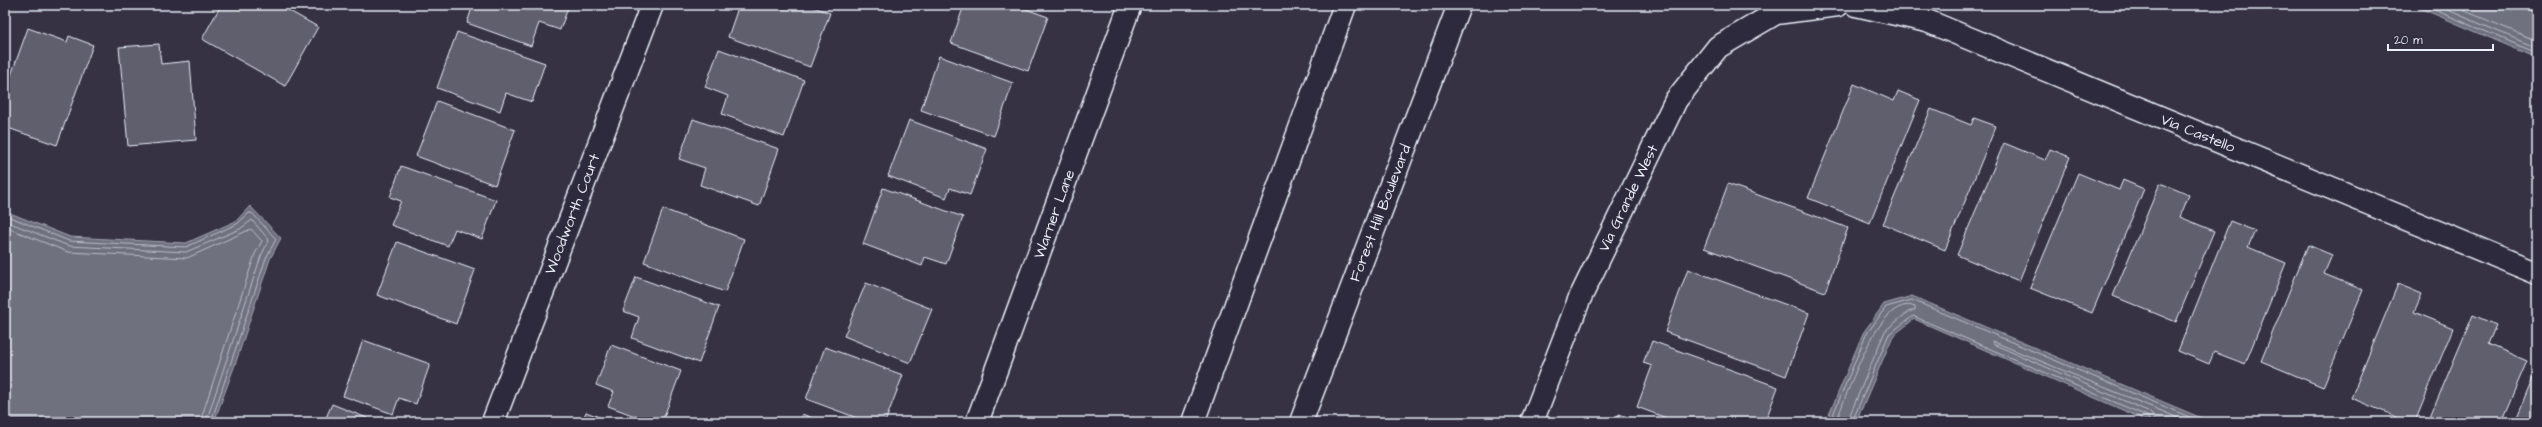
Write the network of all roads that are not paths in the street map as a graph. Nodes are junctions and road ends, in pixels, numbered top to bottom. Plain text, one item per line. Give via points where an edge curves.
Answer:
1 (652, 5) edge
2 (1130, 5) edge
3 (1345, 5) edge
4 (1459, 5) edge
5 (1838, 5) edge
6 (1856, 5) edge
7 (2537, 273) edge
8 (493, 422) edge
9 (977, 422) edge
10 (1193, 422) edge
11 (1301, 422) edge
12 (1532, 422) edge

1 - 8 street, Woodworth Court
2 - 9 street, Warner Lane
3 - 10 street
4 - 11 street, Forest Hill Boulevard
5 - 12 street, Via Grande West via 1776,13 1718,47 1676,100 1579,300
6 - 7 street, Via Castello via 1927,20

